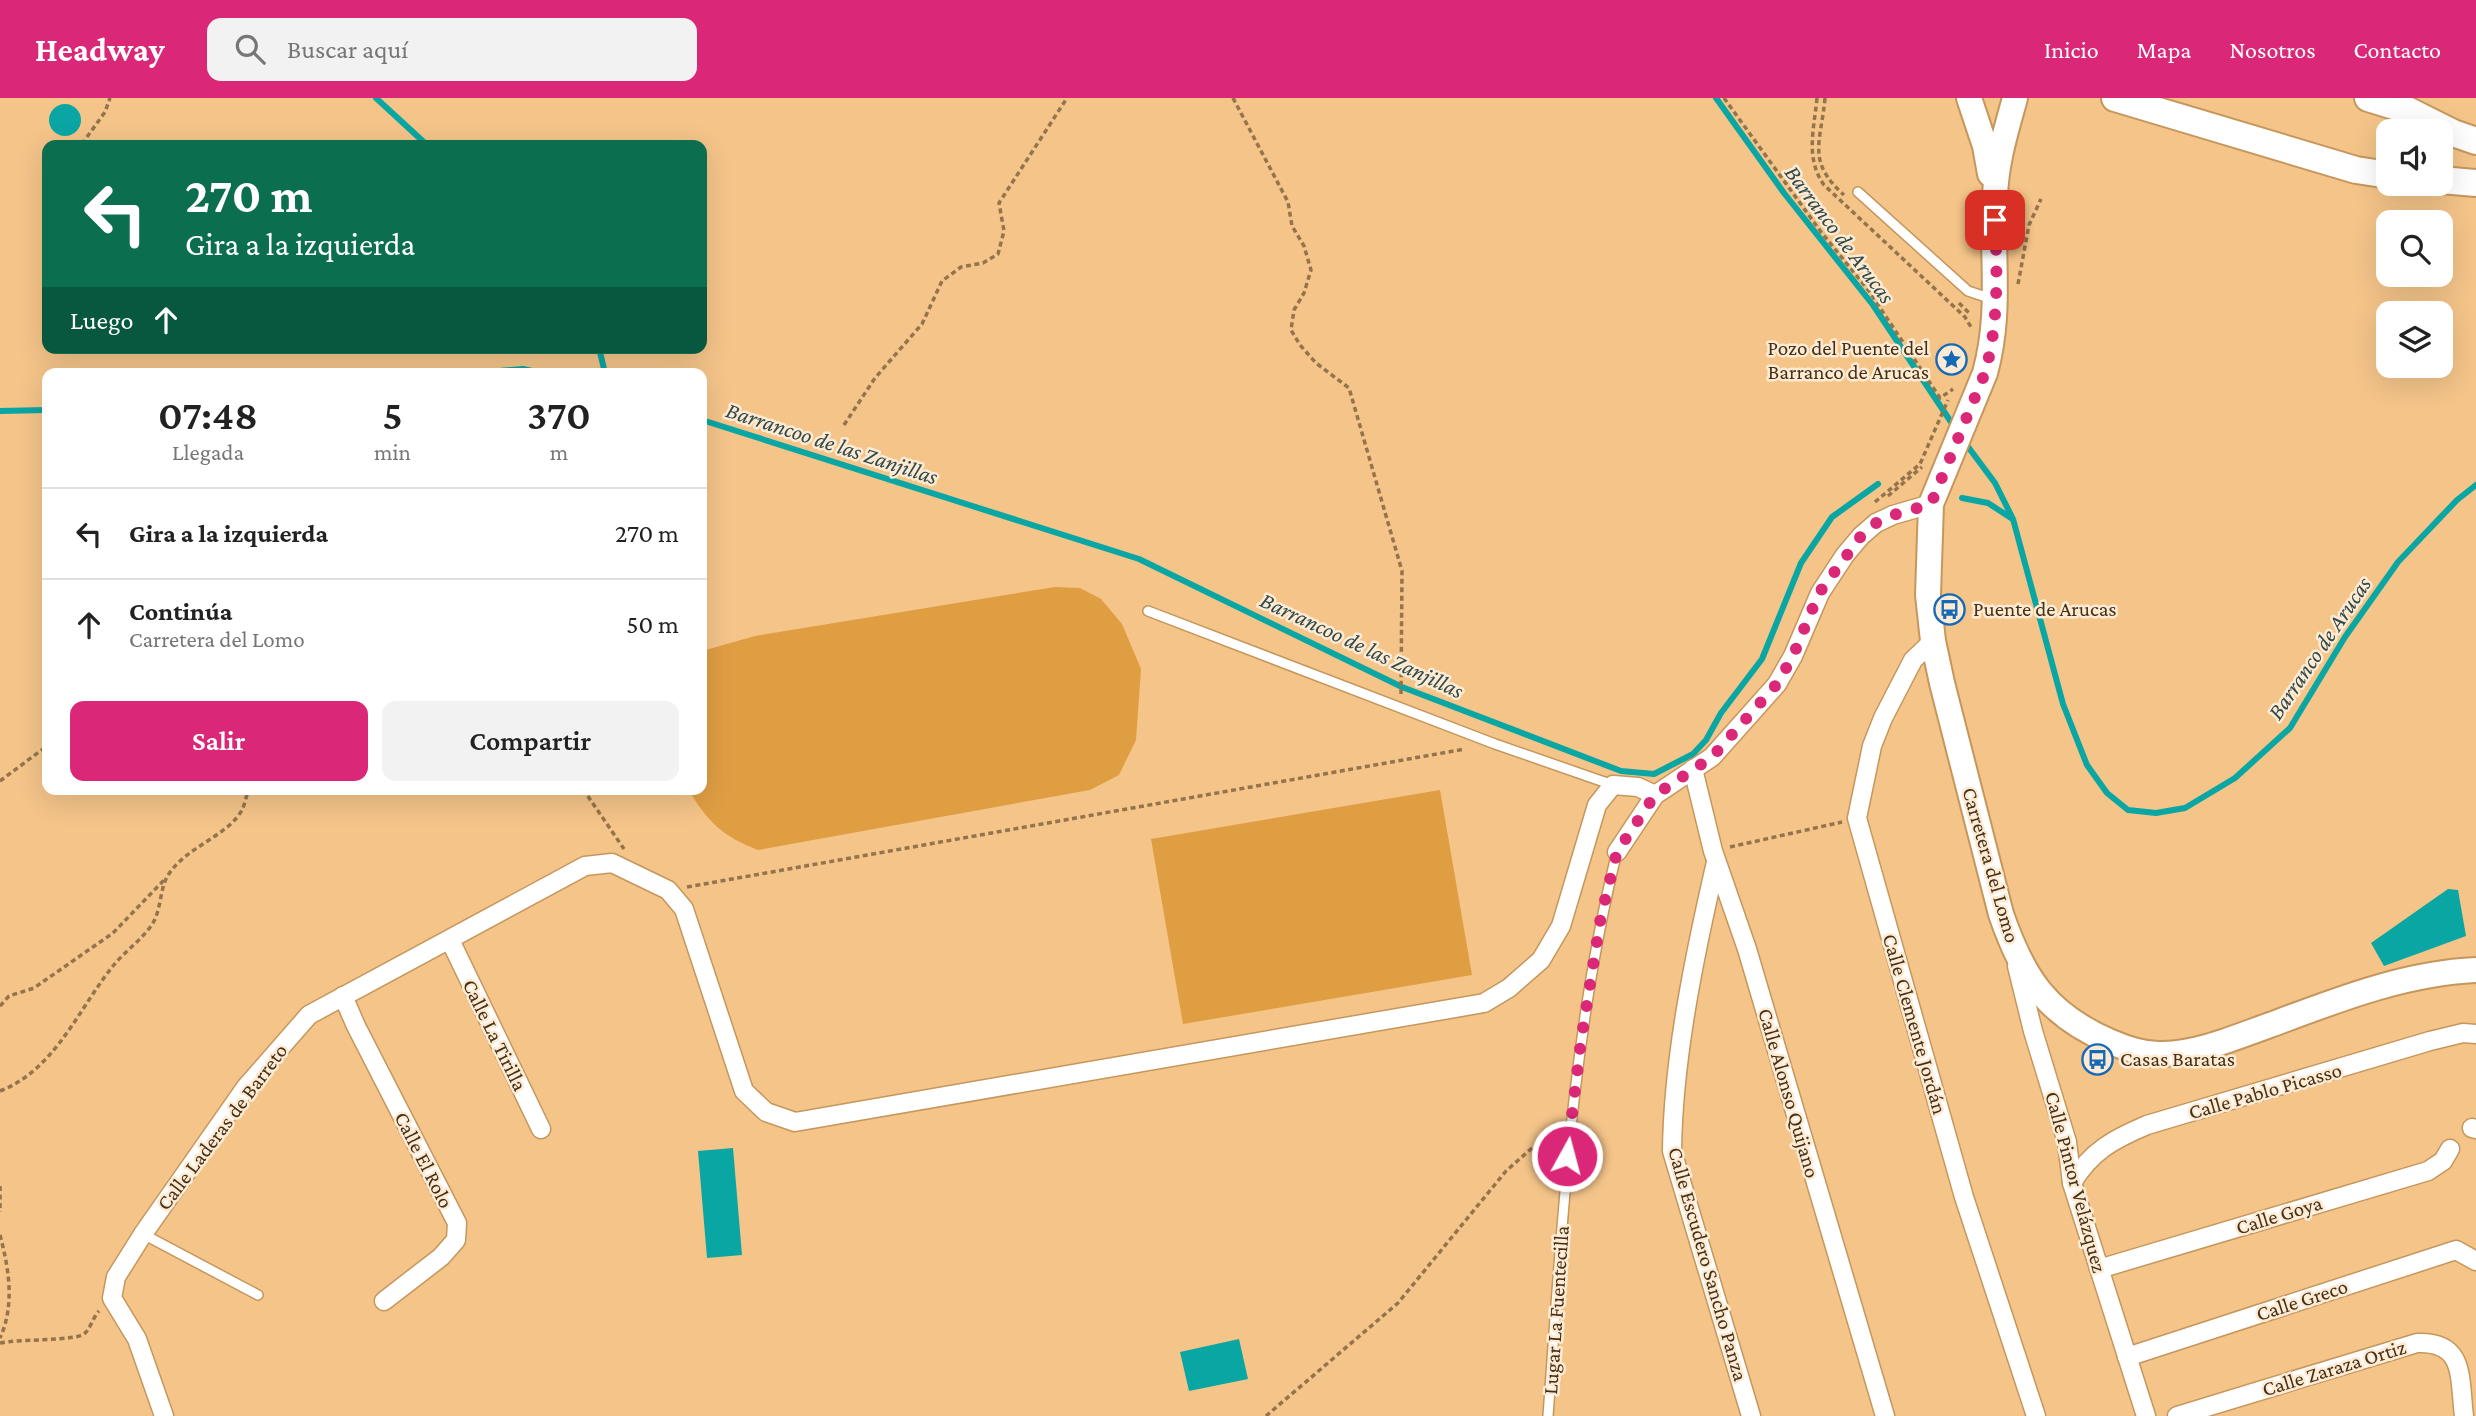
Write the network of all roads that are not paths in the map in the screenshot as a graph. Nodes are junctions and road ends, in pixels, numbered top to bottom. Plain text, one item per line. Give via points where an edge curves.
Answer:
1 (1969, 98) edge
2 (2015, 98) edge
3 (2115, 98) edge
4 (2368, 98) edge
5 (2476, 141) edge
6 (2376, 173) edge
7 (2453, 181) edge
8 (2476, 183) edge
9 (1857, 192) dead end
10 (1994, 199) junction
11 (1997, 300) junction
12 (1931, 504) junction
13 (1148, 611) dead end
14 (1933, 641) junction
15 (1693, 769) junction
16 (1613, 785) junction
17 (1655, 795) junction
18 (1617, 852) joint
19 (1714, 857) junction
20 (450, 940) junction
21 (2012, 947) junction
22 (2476, 970) edge
23 (343, 996) junction
24 (2476, 1034) edge
25 (541, 1129) dead end
26 (2450, 1149) dead end
27 (2072, 1183) junction
28 (143, 1234) junction
29 (2476, 1261) edge
30 (2099, 1269) junction
31 (258, 1295) dead end
32 (384, 1301) dead end
33 (2127, 1357) junction
34 (164, 1416) edge
35 (1548, 1416) edge
36 (1751, 1416) edge
37 (1885, 1416) edge
38 (2036, 1416) edge
39 (2146, 1416) edge
40 (2177, 1416) edge
41 (2466, 1416) edge

1 - 10 main road via 1985,146
2 - 10 main road via 1999,150
3 - 6 main road
4 - 5 main road
7 - 8 main road
9 - 11 lane via 1968,291
10 - 11 main road
11 - 12 main road, Carretera del Lomo via 1985,373
12 - 14 main road, Carretera del Lomo via 1927,554
12 - 15 street, Lugar La Fuentecilla via 1893,515 1861,536 1819,593 1777,684 1719,750
13 - 16 lane
14 - 21 main road, Carretera del Lomo
14 - 38 street, Calle Clemente Jordán via 1913,660 1882,718 1857,818 1964,1197
15 - 17 street, Lugar La Fuentecilla
15 - 19 street, Calle Alonso Quijano
16 - 17 street
16 - 20 street, Calle Laderas de Barreto via 1597,805 1561,926 1541,960 1484,1003 795,1122 766,1112 744,1091 684,909 668,890 612,863 585,866
17 - 18 street, Lugar La Fuentecilla
18 - 35 lane, Lugar La Fuentecilla via 1601,916 1572,1113
19 - 36 street, Calle Escudero Sancho Panza via 1695,953 1672,1120 1672,1151
19 - 37 street, Calle Alonso Quijano via 1747,949
20 - 23 street, Calle Laderas de Barreto
20 - 25 street, Calle La Tirilla
21 - 22 main road, Carretera del Lomo via 2047,1002 2075,1025 2130,1050 2161,1055 2217,1044 2407,979
21 - 27 street, Calle Pintor Velázquez via 2067,1142
23 - 28 street, Calle Laderas de Barreto via 309,1015 246,1087
23 - 32 street, Calle El Rolo via 457,1223 456,1240 441,1257
24 - 27 street, Calle Pablo Picasso via 2430,1041 2147,1125 2117,1138 2084,1163
26 - 30 street, Calle Goya via 2443,1161 2428,1171
27 - 30 street, Calle Pintor Velázquez
28 - 31 lane
28 - 34 street, Calle Laderas de Barreto via 116,1277 112,1298 137,1339
29 - 33 street, Calle Greco via 2456,1250
30 - 33 street, Calle Pintor Velázquez
33 - 39 street, Calle Pintor Velázquez
40 - 41 street, Calle Zaraza Ortiz via 2417,1343 2436,1342 2451,1350 2456,1360

